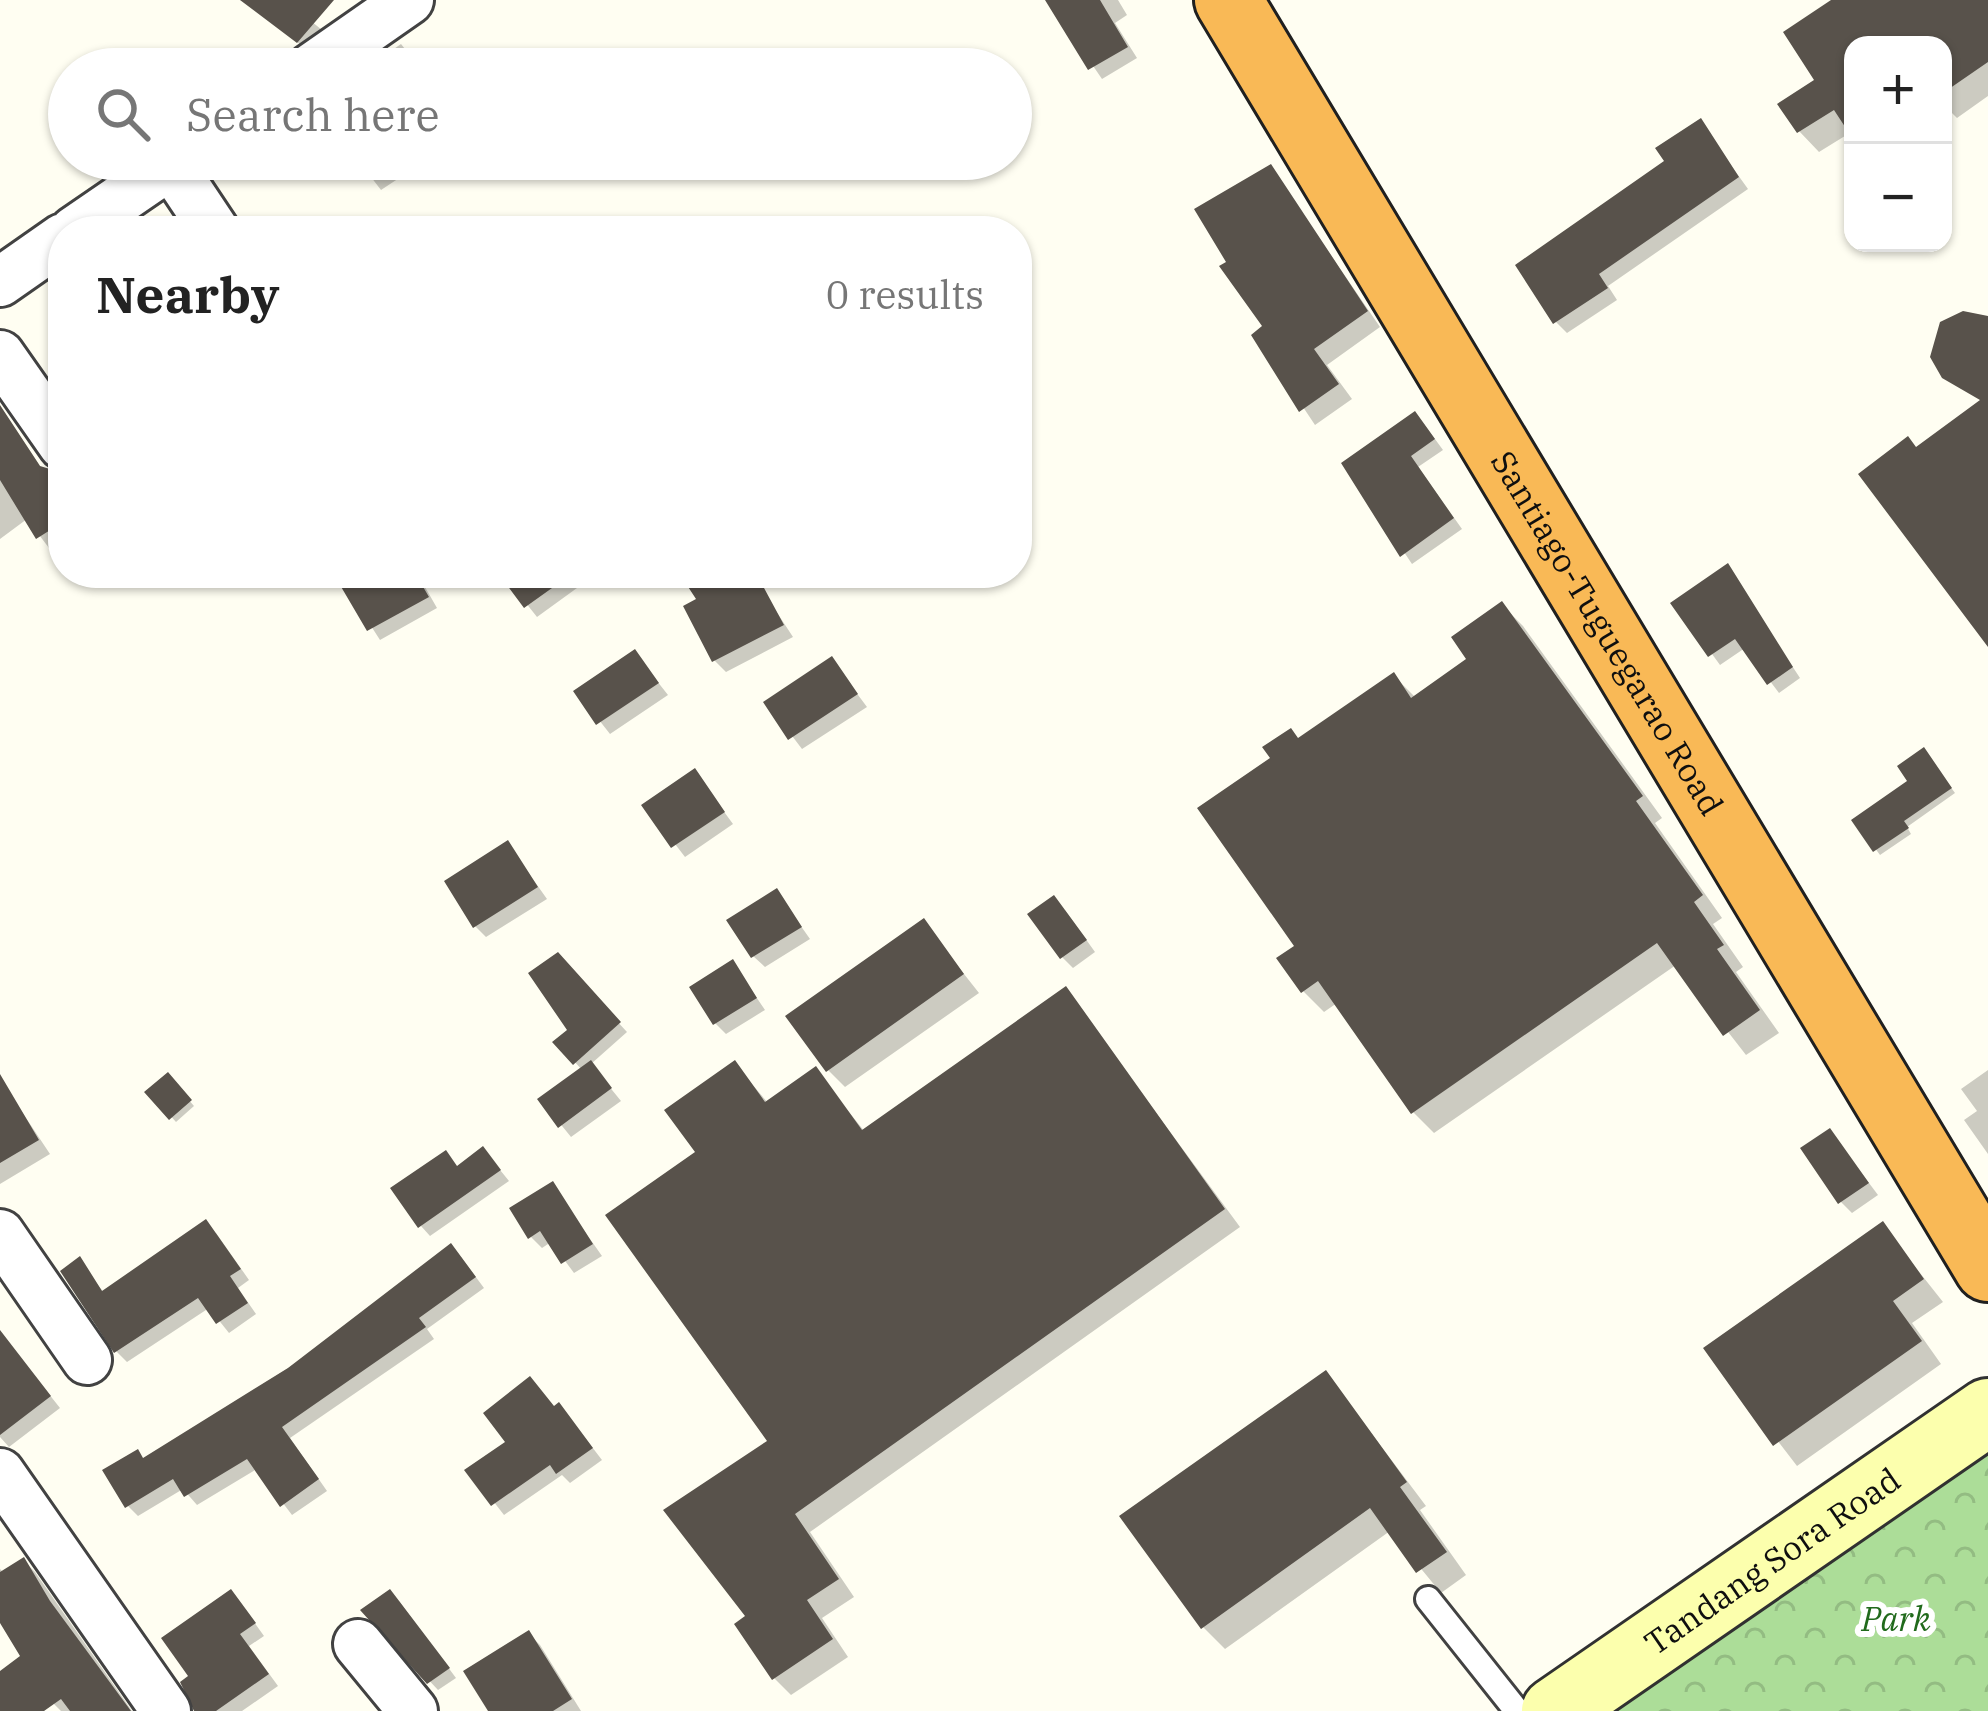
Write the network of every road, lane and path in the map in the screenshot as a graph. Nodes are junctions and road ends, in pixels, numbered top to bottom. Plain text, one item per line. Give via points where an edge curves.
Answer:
1 (409, 0) edge
2 (1228, 0) edge
3 (340, 48) edge
4 (149, 180) edge
5 (185, 180) edge
6 (96, 216) edge
7 (206, 216) edge
8 (48, 248) edge
9 (0, 281) edge
10 (0, 355) edge
11 (48, 424) edge
12 (0, 1234) edge
13 (1988, 1268) edge
14 (86, 1360) dead end
15 (1988, 1412) edge
16 (0, 1473) edge
17 (1428, 1599) dead end
18 (358, 1644) dead end
19 (166, 1711) edge
20 (413, 1711) edge
21 (1517, 1711) edge
22 (1555, 1711) edge

1 - 3 street
2 - 13 highway, Santiago-Tuguegarao Road
4 - 6 street
5 - 7 street
8 - 9 street
10 - 11 street
12 - 14 street
15 - 22 street, Tandang Sora Road
16 - 19 street
17 - 21 lane
18 - 20 street

